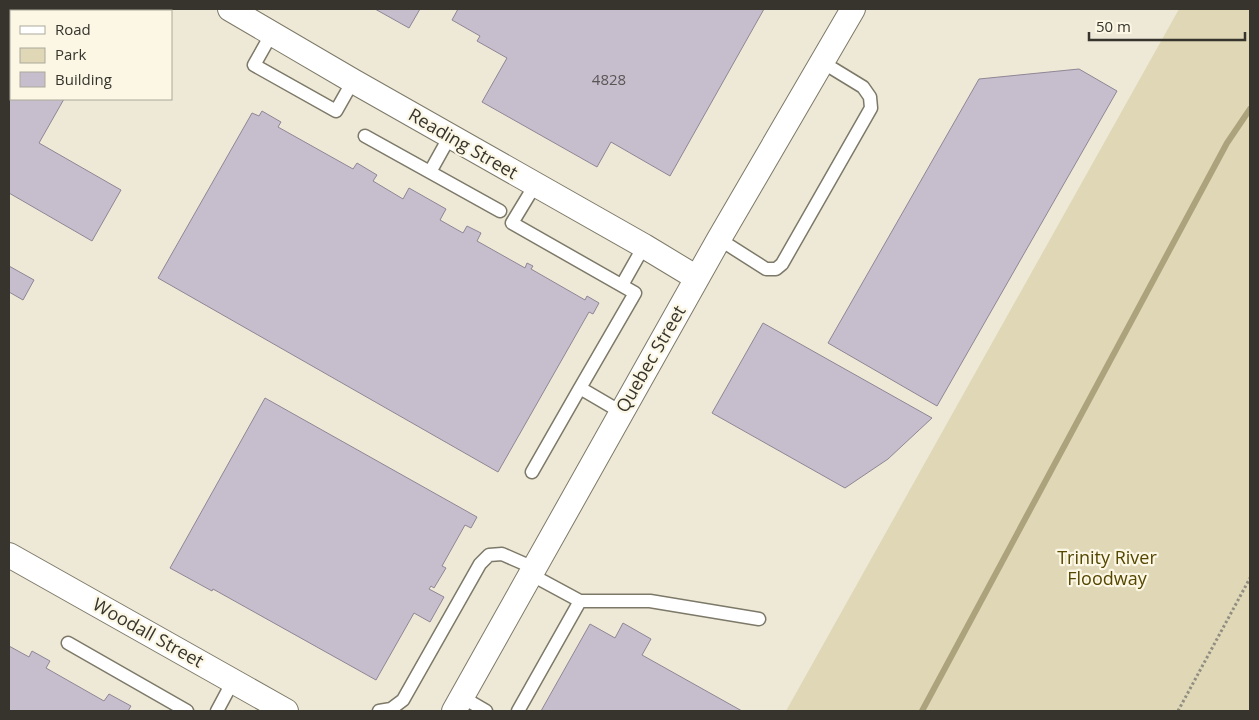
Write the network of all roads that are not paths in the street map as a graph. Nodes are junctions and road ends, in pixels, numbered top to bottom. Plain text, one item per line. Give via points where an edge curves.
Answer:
1 (230, 9) edge
2 (853, 9) edge
3 (272, 33) junction
4 (822, 62) junction
5 (352, 81) junction
6 (365, 136) dead end
7 (450, 136) junction
8 (430, 172) junction
9 (535, 185) junction
10 (500, 211) dead end
11 (719, 239) junction
12 (644, 246) junction
13 (697, 278) junction
14 (622, 285) junction
15 (580, 388) junction
16 (621, 412) junction
17 (532, 472) dead end
18 (9, 554) edge
19 (532, 571) junction
20 (580, 601) junction
21 (759, 619) dead end
22 (68, 643) dead end
23 (233, 681) junction
24 (458, 704) edge
25 (187, 711) edge
26 (217, 711) edge
27 (286, 711) edge
28 (379, 711) edge
29 (486, 711) edge
30 (518, 711) edge

1 - 3 street, Reading Street
2 - 4 street, Quebec Street
3 - 5 street, Reading Street
3 - 5 lane via 254,65 336,111
4 - 11 street, Quebec Street
4 - 11 lane via 863,87 870,97 871,108 782,264 776,269 766,269
5 - 7 street, Reading Street
6 - 8 lane
7 - 8 lane
7 - 9 street, Reading Street
8 - 10 lane
9 - 12 street, Reading Street
9 - 14 lane via 512,223
11 - 13 street, Quebec Street
12 - 13 street, Reading Street
12 - 14 lane
13 - 16 street, Quebec Street
14 - 15 lane via 635,293
15 - 16 lane
15 - 17 lane
16 - 19 street, Quebec Street
18 - 23 street, Woodall Street
19 - 20 lane
19 - 24 street, Quebec Street
19 - 28 lane via 502,554 489,555 480,564 403,700 391,709
20 - 21 lane via 650,601
20 - 30 lane
22 - 25 lane
23 - 26 lane
23 - 27 street, Woodall Street
24 - 29 lane

